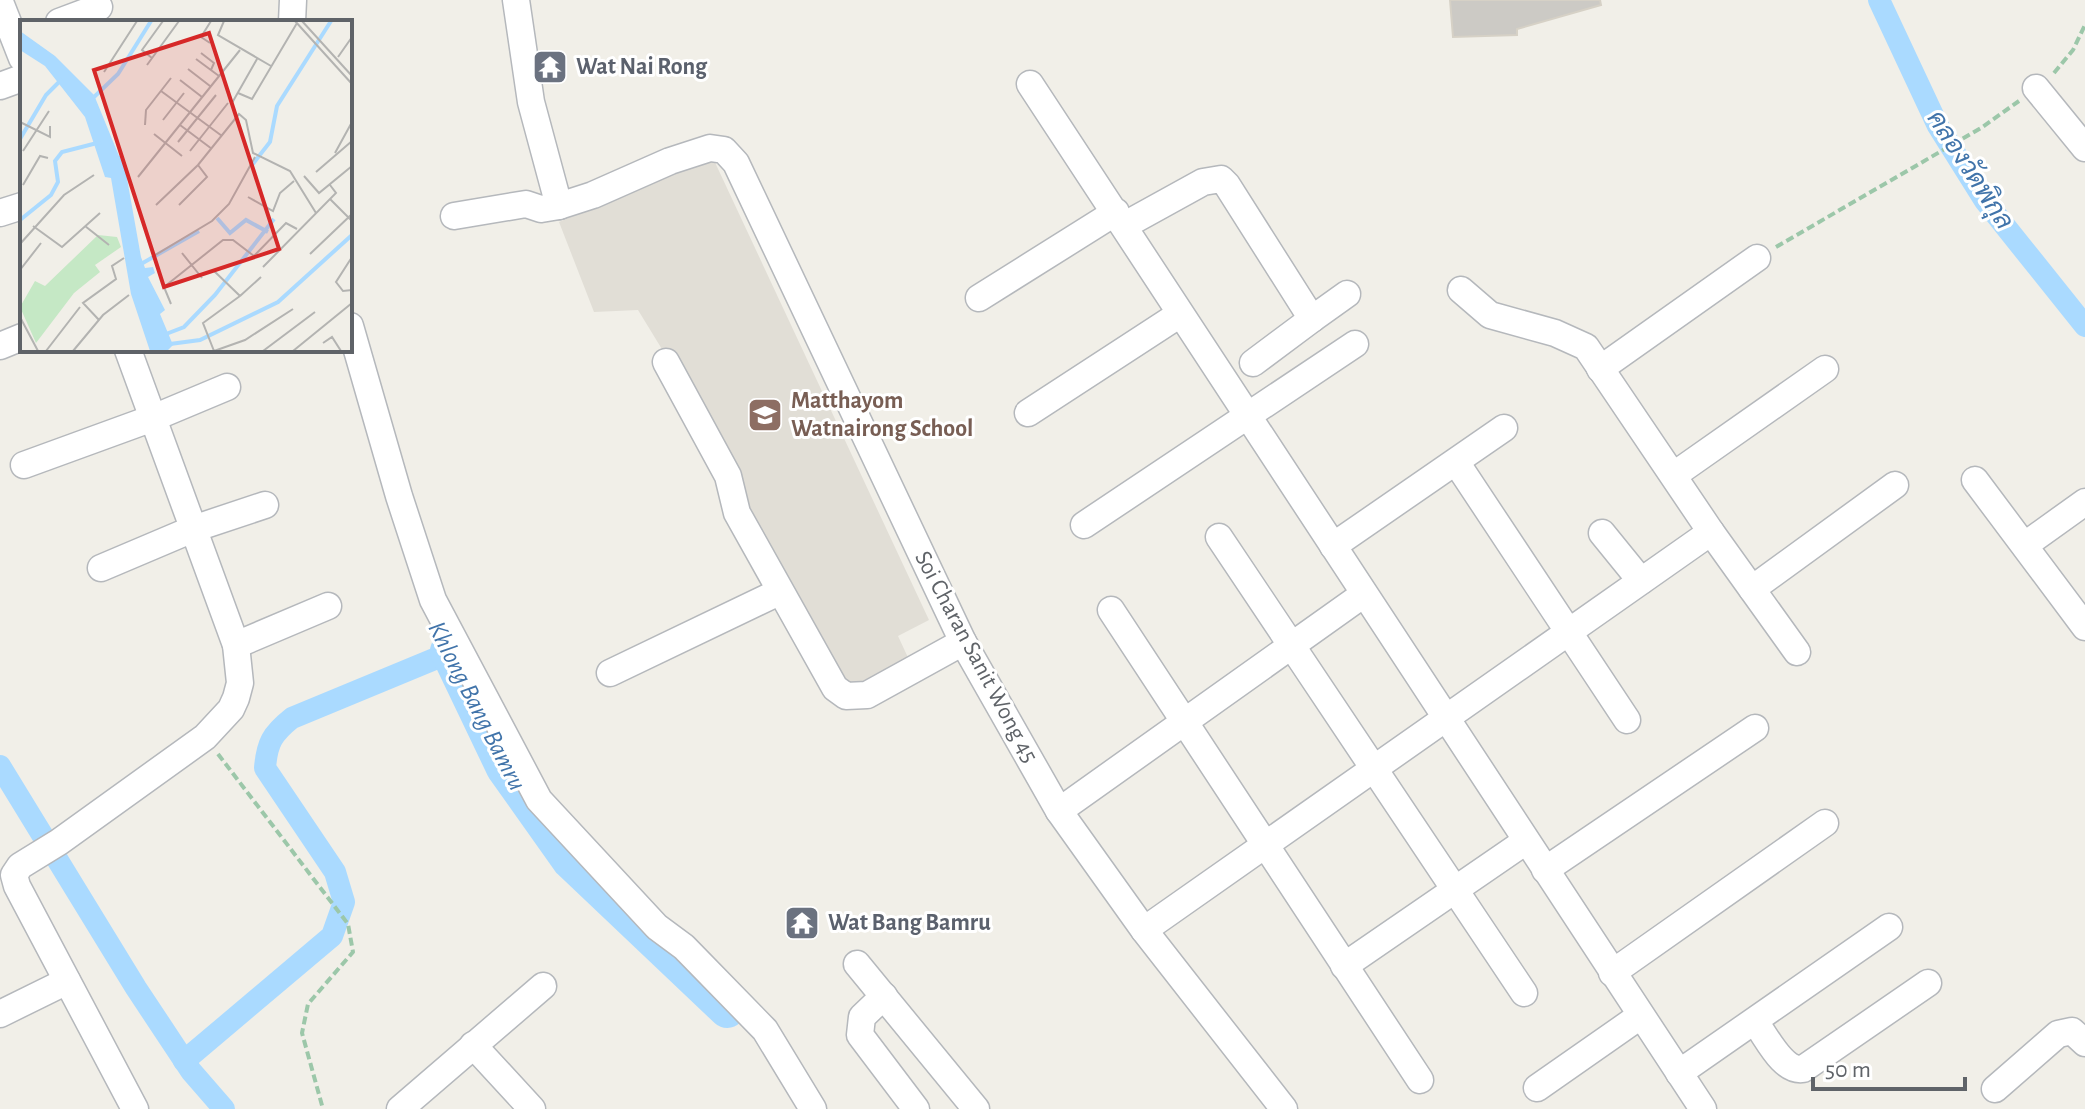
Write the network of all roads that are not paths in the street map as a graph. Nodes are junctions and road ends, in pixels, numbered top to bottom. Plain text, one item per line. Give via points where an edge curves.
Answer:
1 (293, 0) edge
2 (516, 0) edge
3 (0, 2) edge
4 (99, 7) dead end
5 (64, 20) edge
6 (292, 20) edge
7 (20, 44) edge
8 (20, 79) edge
9 (1030, 84) dead end
10 (0, 86) edge
11 (2036, 88) road end
12 (2085, 148) edge
13 (559, 206) junction
14 (20, 207) edge
15 (0, 213) edge
16 (454, 216) dead end
17 (1120, 219) junction
18 (1757, 258) road end
19 (1461, 290) dead end
20 (1347, 294) dead end
21 (979, 298) dead end
22 (1180, 314) junction
23 (1312, 319) junction
24 (352, 333) edge
25 (20, 338) edge
26 (1355, 344) dead end
27 (0, 346) edge
28 (129, 352) edge
29 (666, 362) dead end
30 (1253, 363) dead end
31 (1600, 369) junction
32 (1825, 369) dead end
33 (227, 387) dead end
34 (1028, 413) dead end
35 (1247, 414) junction
36 (153, 418) junction
37 (1504, 428) dead end
38 (1456, 462) junction
39 (24, 465) dead end
40 (1674, 475) junction
41 (1975, 480) dead end
42 (1895, 485) dead end
43 (2085, 502) edge
44 (265, 505) dead end
45 (1084, 525) dead end
46 (193, 529) junction
47 (1711, 532) junction
48 (1602, 533) dead end
49 (1219, 537) dead end
50 (2025, 545) junction
51 (1333, 546) junction
52 (101, 568) dead end
53 (1641, 581) junction
54 (1752, 589) junction
55 (779, 592) junction
56 (1364, 594) junction
57 (328, 606) dead end
58 (1111, 610) dead end
59 (2085, 627) edge
60 (1569, 631) junction
61 (963, 642) junction
62 (236, 645) junction
63 (1292, 646) junction
64 (1797, 652) dead end
65 (610, 673) dead end
66 (1445, 719) junction
67 (1627, 720) dead end
68 (1184, 721) junction
69 (1755, 728) dead end
70 (1375, 770) junction
71 (1059, 811) junction
72 (1825, 823) dead end
73 (1526, 841) junction
74 (1265, 845) junction
75 (1545, 870) junction
76 (1455, 890) junction
77 (1889, 927) dead end
78 (1144, 930) junction
79 (857, 964) dead end
80 (1344, 966) junction
81 (1612, 973) junction
82 (67, 981) junction
83 (1928, 983) dead end
84 (543, 986) dead end
85 (1524, 993) dead end
86 (884, 996) junction
87 (0, 1014) edge
88 (1640, 1016) junction
89 (1755, 1022) junction
90 (2085, 1043) edge
91 (473, 1045) junction
92 (1679, 1073) junction
93 (1420, 1080) dead end
94 (1537, 1088) dead end
95 (1995, 1089) dead end
96 (135, 1109) edge
97 (400, 1109) edge
98 (532, 1109) edge
99 (813, 1109) edge
100 (916, 1109) edge
101 (976, 1109) edge
102 (1284, 1109) edge
103 (1703, 1109) edge

1 - 6 street
2 - 13 street via 531,102
3 - 7 street
4 - 5 street
8 - 10 street
9 - 17 street
11 - 12 street
13 - 16 street via 541,209 526,204
13 - 61 street, Soi Charan Sanit Wong 45 via 670,161 710,148 724,150 736,163
14 - 15 street
17 - 21 street
17 - 22 street
17 - 23 street via 1221,179
18 - 31 street
19 - 31 street via 1490,315 1576,340
20 - 23 street
22 - 34 street
22 - 35 street
23 - 30 street
24 - 99 street via 433,600 539,800 657,927 684,947 765,1030
25 - 27 street
26 - 35 street
28 - 36 street
29 - 55 street via 728,476 737,513
31 - 40 street
32 - 40 street
33 - 36 street
35 - 45 street
35 - 51 street
36 - 39 street
36 - 46 street
37 - 38 street
38 - 51 street
38 - 60 street
40 - 47 street
41 - 50 street
42 - 54 street
43 - 50 street
44 - 46 street
46 - 52 street
46 - 62 street
47 - 53 street
47 - 54 street
48 - 53 street
49 - 63 street
50 - 59 street
51 - 56 street
53 - 60 street
54 - 64 street
55 - 61 street via 835,688 846,696 879,690
55 - 65 street
56 - 63 street
56 - 66 street
57 - 62 street
58 - 68 street
60 - 66 street
60 - 67 street
61 - 71 street, Soi Charan Sanit Wong 45
62 - 82 street via 236,698 205,737 14,875
63 - 68 street
63 - 70 street
66 - 70 street
66 - 73 street
68 - 71 street
68 - 74 street
69 - 75 street
70 - 74 street
70 - 76 street
71 - 78 street, Soi Charan Sanit Wong 45
72 - 81 street
73 - 75 street
73 - 76 street
74 - 78 street
74 - 80 street
75 - 81 street
76 - 80 street
76 - 85 street
77 - 89 street
78 - 102 street, Soi Charan Sanit Wong 45
79 - 86 street
80 - 93 street
81 - 88 street
82 - 87 street
82 - 96 street
83 - 89 street via 1803,1069 1787,1065
84 - 91 street
86 - 100 street via 862,1017 860,1035
86 - 101 street
88 - 92 street
88 - 94 street
89 - 92 street
90 - 95 street via 2072,1031 2058,1034
91 - 97 street
91 - 98 street
92 - 103 street

